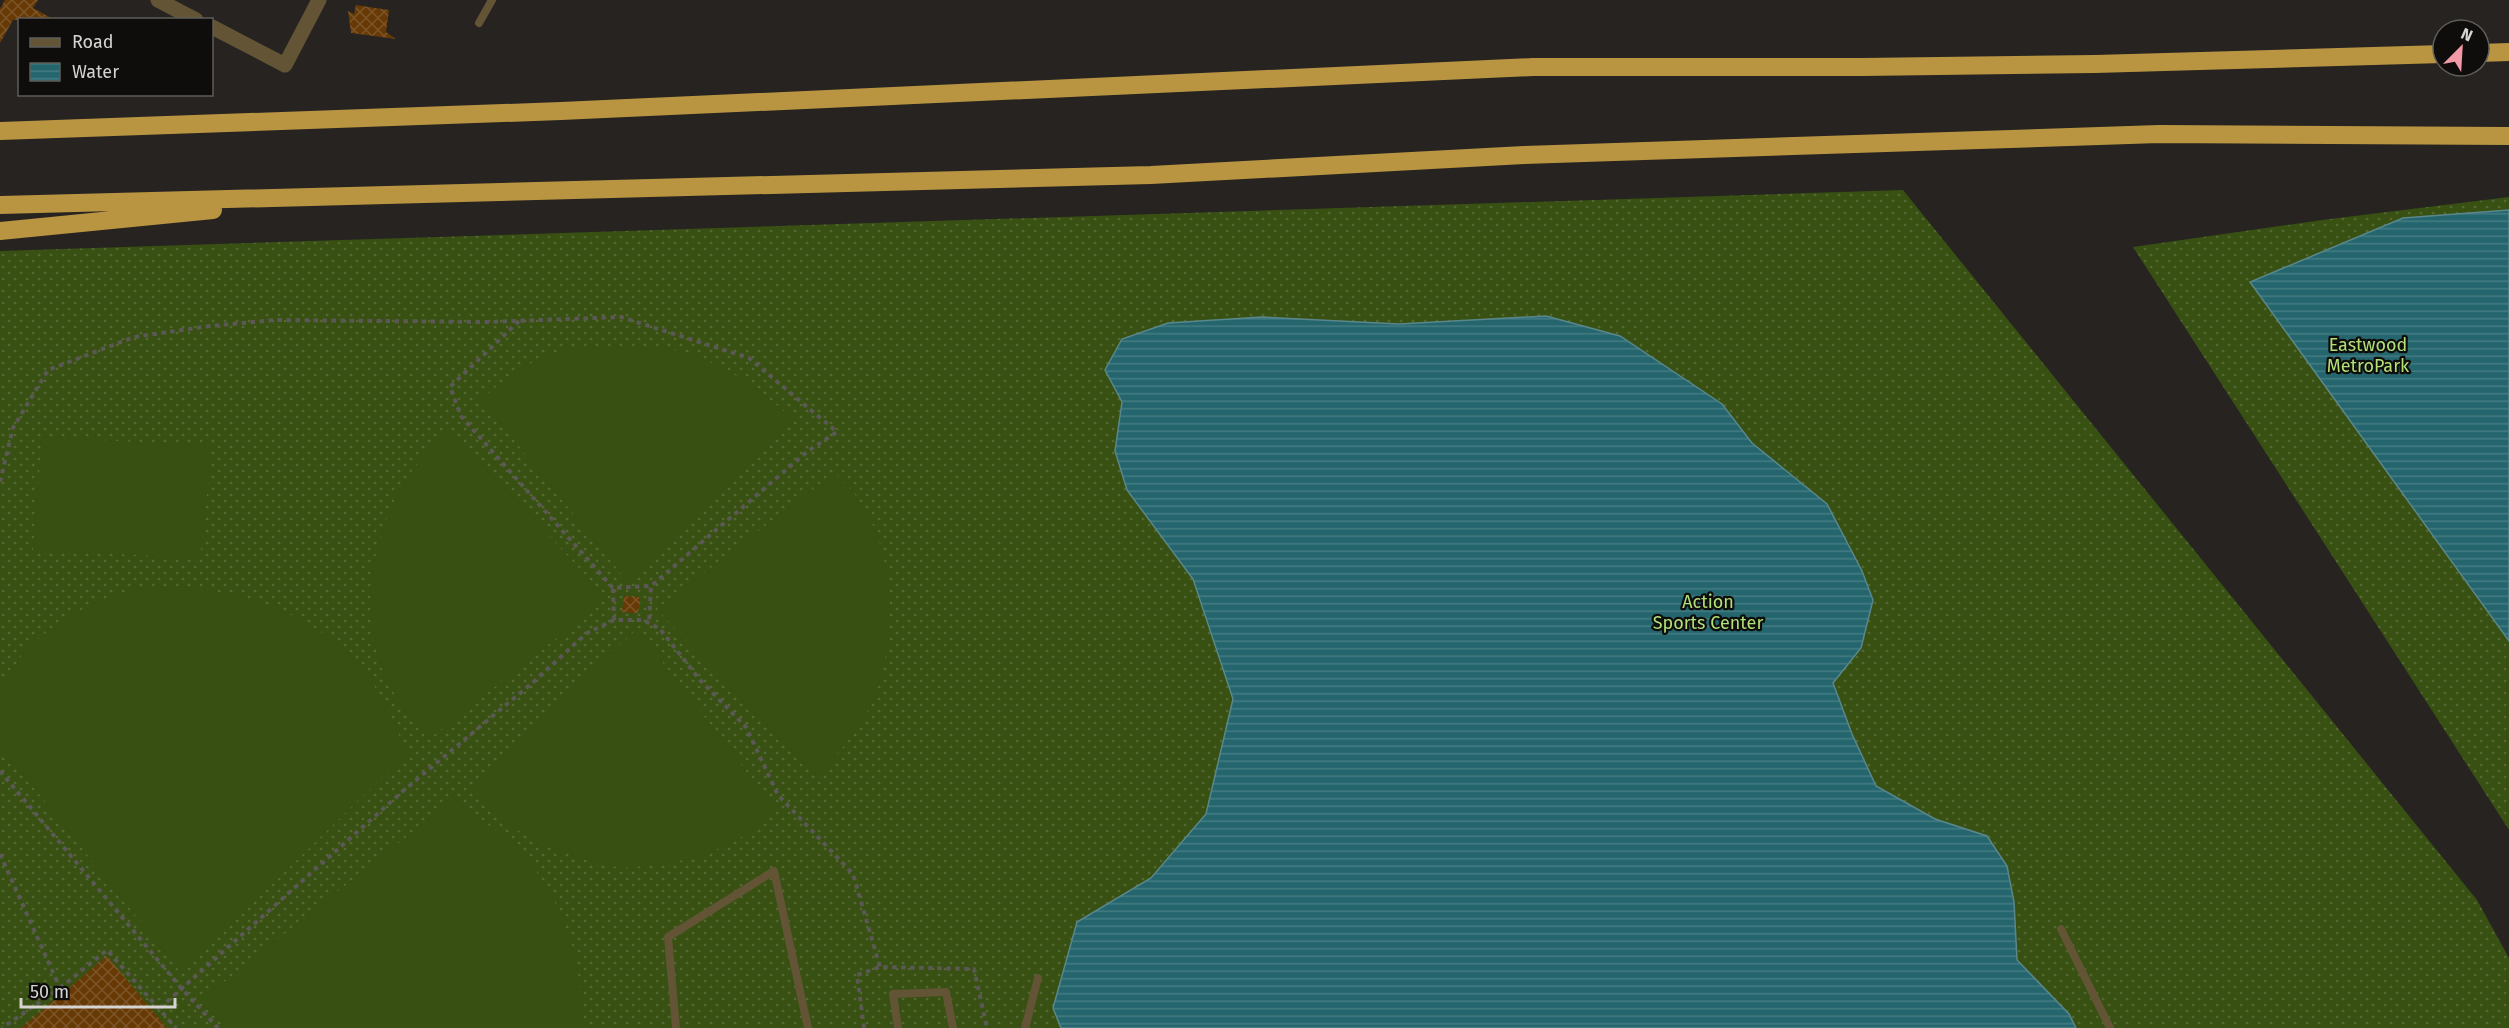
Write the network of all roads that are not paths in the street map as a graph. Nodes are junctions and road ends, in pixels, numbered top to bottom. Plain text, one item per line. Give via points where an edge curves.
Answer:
1 (158, 0) edge
2 (319, 0) edge
3 (492, 0) edge
4 (192, 18) edge
5 (479, 23) dead end
6 (213, 28) edge
7 (2509, 52) edge
8 (2491, 53) edge
9 (2431, 54) edge
10 (0, 131) edge
11 (2509, 136) edge
12 (356, 195) junction
13 (0, 205) edge
14 (0, 231) edge
15 (2061, 929) dead end
16 (1038, 978) dead end
17 (676, 1028) edge
18 (808, 1028) edge
19 (897, 1028) edge
20 (953, 1028) edge
21 (1025, 1028) edge
22 (2110, 1028) edge

1 - 4 street
2 - 6 street via 285,65
3 - 5 lane
7 - 8 highway
9 - 10 highway via 2095,64 1533,67
11 - 12 highway via 2159,134 1524,155 1151,175
12 - 13 highway
12 - 14 highway
15 - 22 lane
16 - 21 lane
17 - 18 lane via 668,937 774,871
19 - 20 lane via 892,994 946,992

